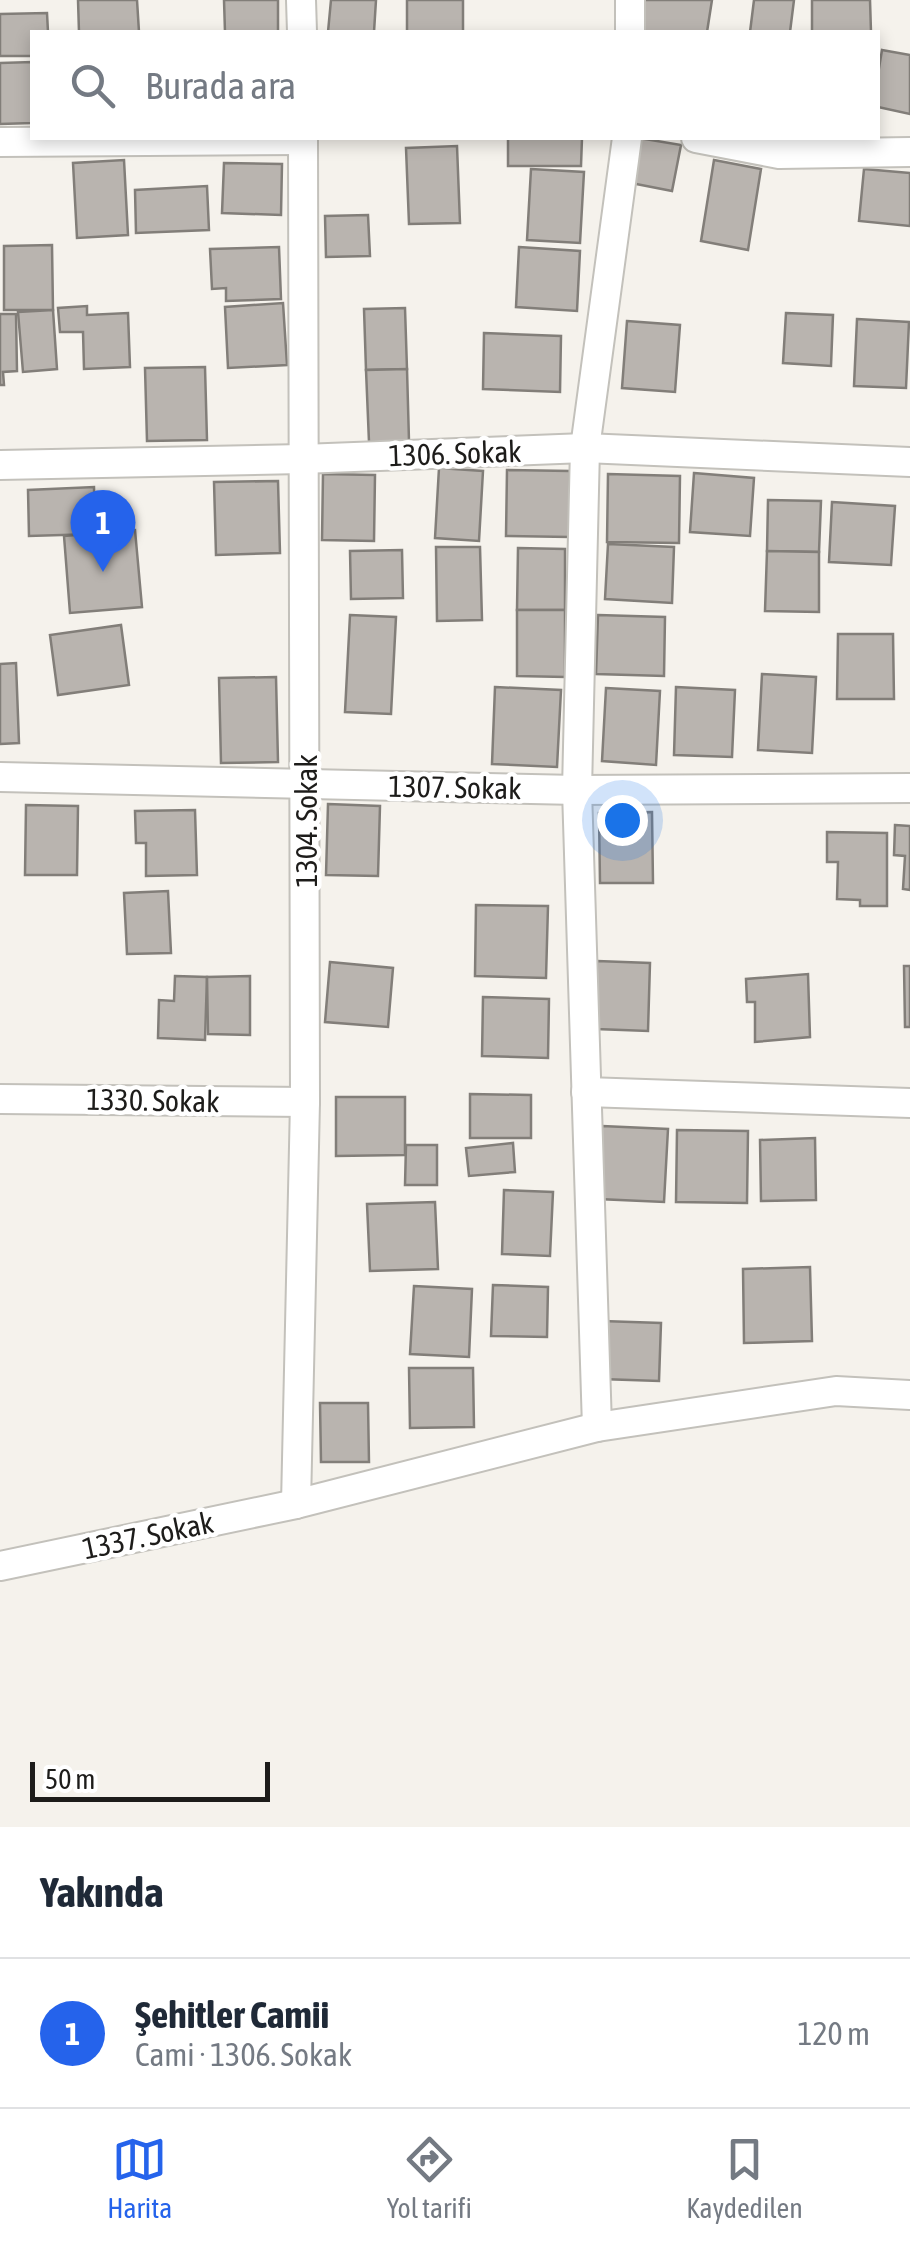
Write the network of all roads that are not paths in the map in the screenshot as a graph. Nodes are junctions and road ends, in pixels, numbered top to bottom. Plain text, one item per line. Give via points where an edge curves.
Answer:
1 (301, 0) edge
2 (630, 0) edge
3 (302, 30) edge
4 (630, 30) edge
5 (202, 140) edge
6 (303, 140) edge
7 (627, 140) edge
8 (706, 140) edge
9 (0, 142) edge
10 (910, 152) edge
11 (586, 448) junction
12 (302, 459) junction
13 (910, 462) edge
14 (0, 466) edge
15 (0, 777) edge
16 (306, 784) junction
17 (910, 788) edge
18 (577, 790) junction
19 (586, 1092) junction
20 (0, 1098) edge
21 (305, 1102) junction
22 (910, 1102) edge
23 (910, 1395) edge
24 (597, 1426) junction
25 (296, 1504) junction
26 (0, 1566) edge

1 - 3 street
2 - 4 street
5 - 9 street
6 - 12 street, 1304. Sokak
7 - 11 street
8 - 10 street via 779,154
11 - 12 street, 1306. Sokak
11 - 13 street, 1306. Sokak
11 - 18 street
12 - 14 street, 1306. Sokak
12 - 16 street, 1304. Sokak
15 - 16 street, 1307. Sokak
16 - 18 street, 1307. Sokak
16 - 21 street, 1304. Sokak
17 - 18 street, 1307. Sokak
18 - 19 street
19 - 22 street
19 - 24 street
20 - 21 street, 1330. Sokak
21 - 25 street, 1304. Sokak
23 - 24 street, 1337. Sokak via 836,1392
24 - 25 street, 1337. Sokak
25 - 26 street, 1337. Sokak

